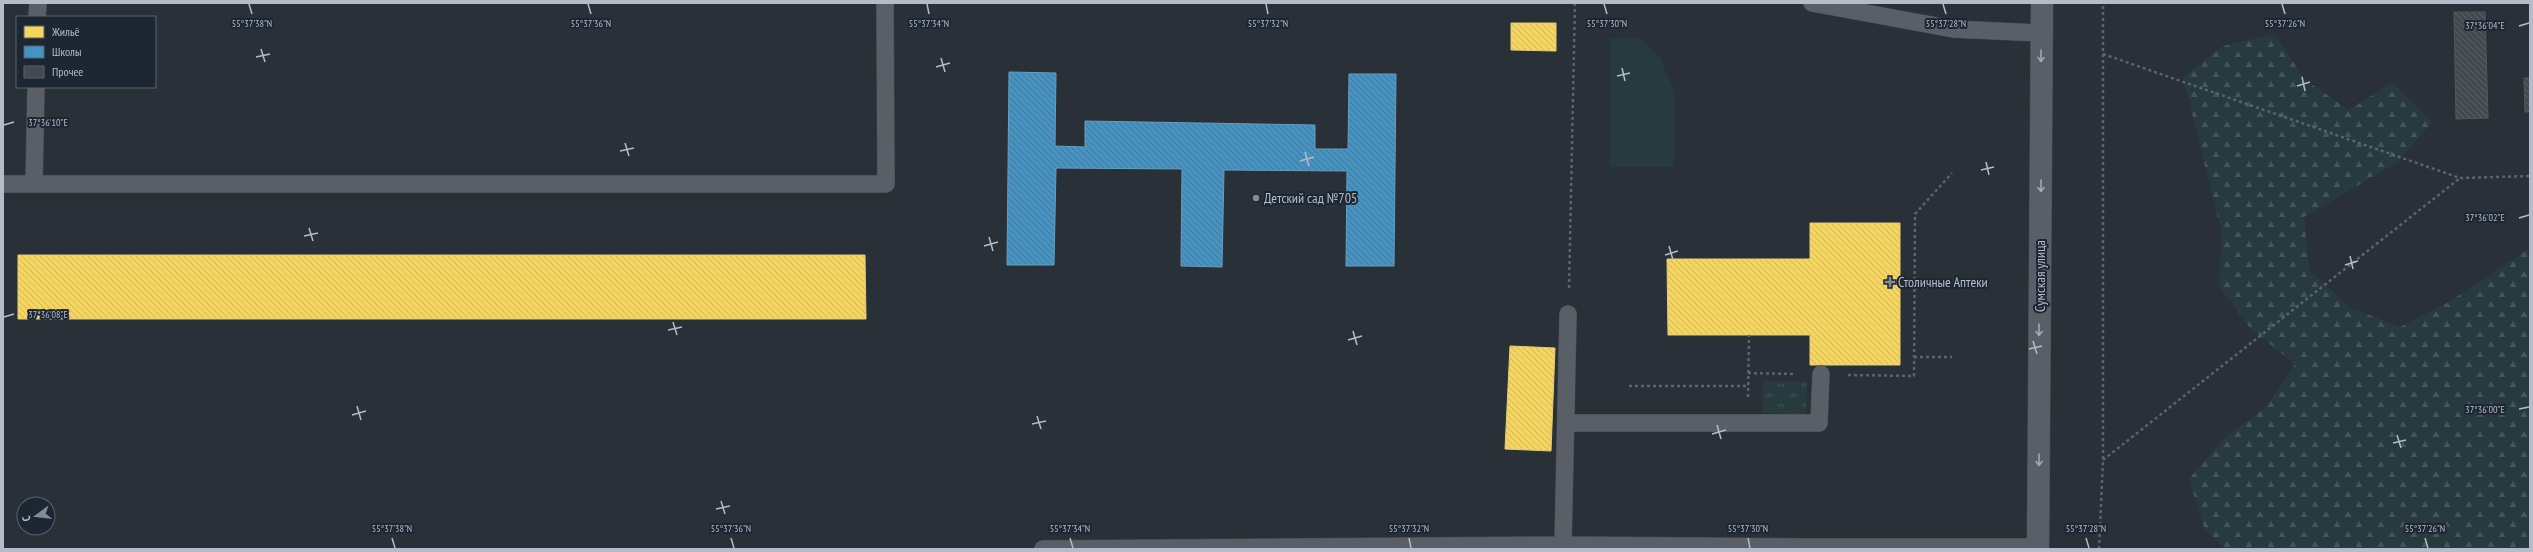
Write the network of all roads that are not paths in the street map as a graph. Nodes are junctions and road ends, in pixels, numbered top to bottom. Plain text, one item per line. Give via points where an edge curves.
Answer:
1 (38, 3) edge
2 (886, 3) edge
3 (1812, 3) edge
4 (2042, 3) edge
5 (37, 16) edge
6 (2042, 33) junction
7 (36, 88) edge
8 (3, 184) edge
9 (34, 184) junction
10 (1568, 314) road end
11 (1821, 374) road end
12 (1567, 423) junction
13 (1564, 545) junction
14 (1801, 548) edge
15 (2038, 548) edge
16 (1044, 549) edge

1 - 5 lane
2 - 9 lane via 886,184
3 - 6 lane via 1952,28
4 - 6 street, Сумская улица
6 -> 15 street, Сумская улица
7 - 9 lane
8 - 9 lane
10 - 12 lane
11 - 12 lane via 1819,423
12 - 13 lane
13 - 14 lane
13 - 16 lane
14 - 15 lane

